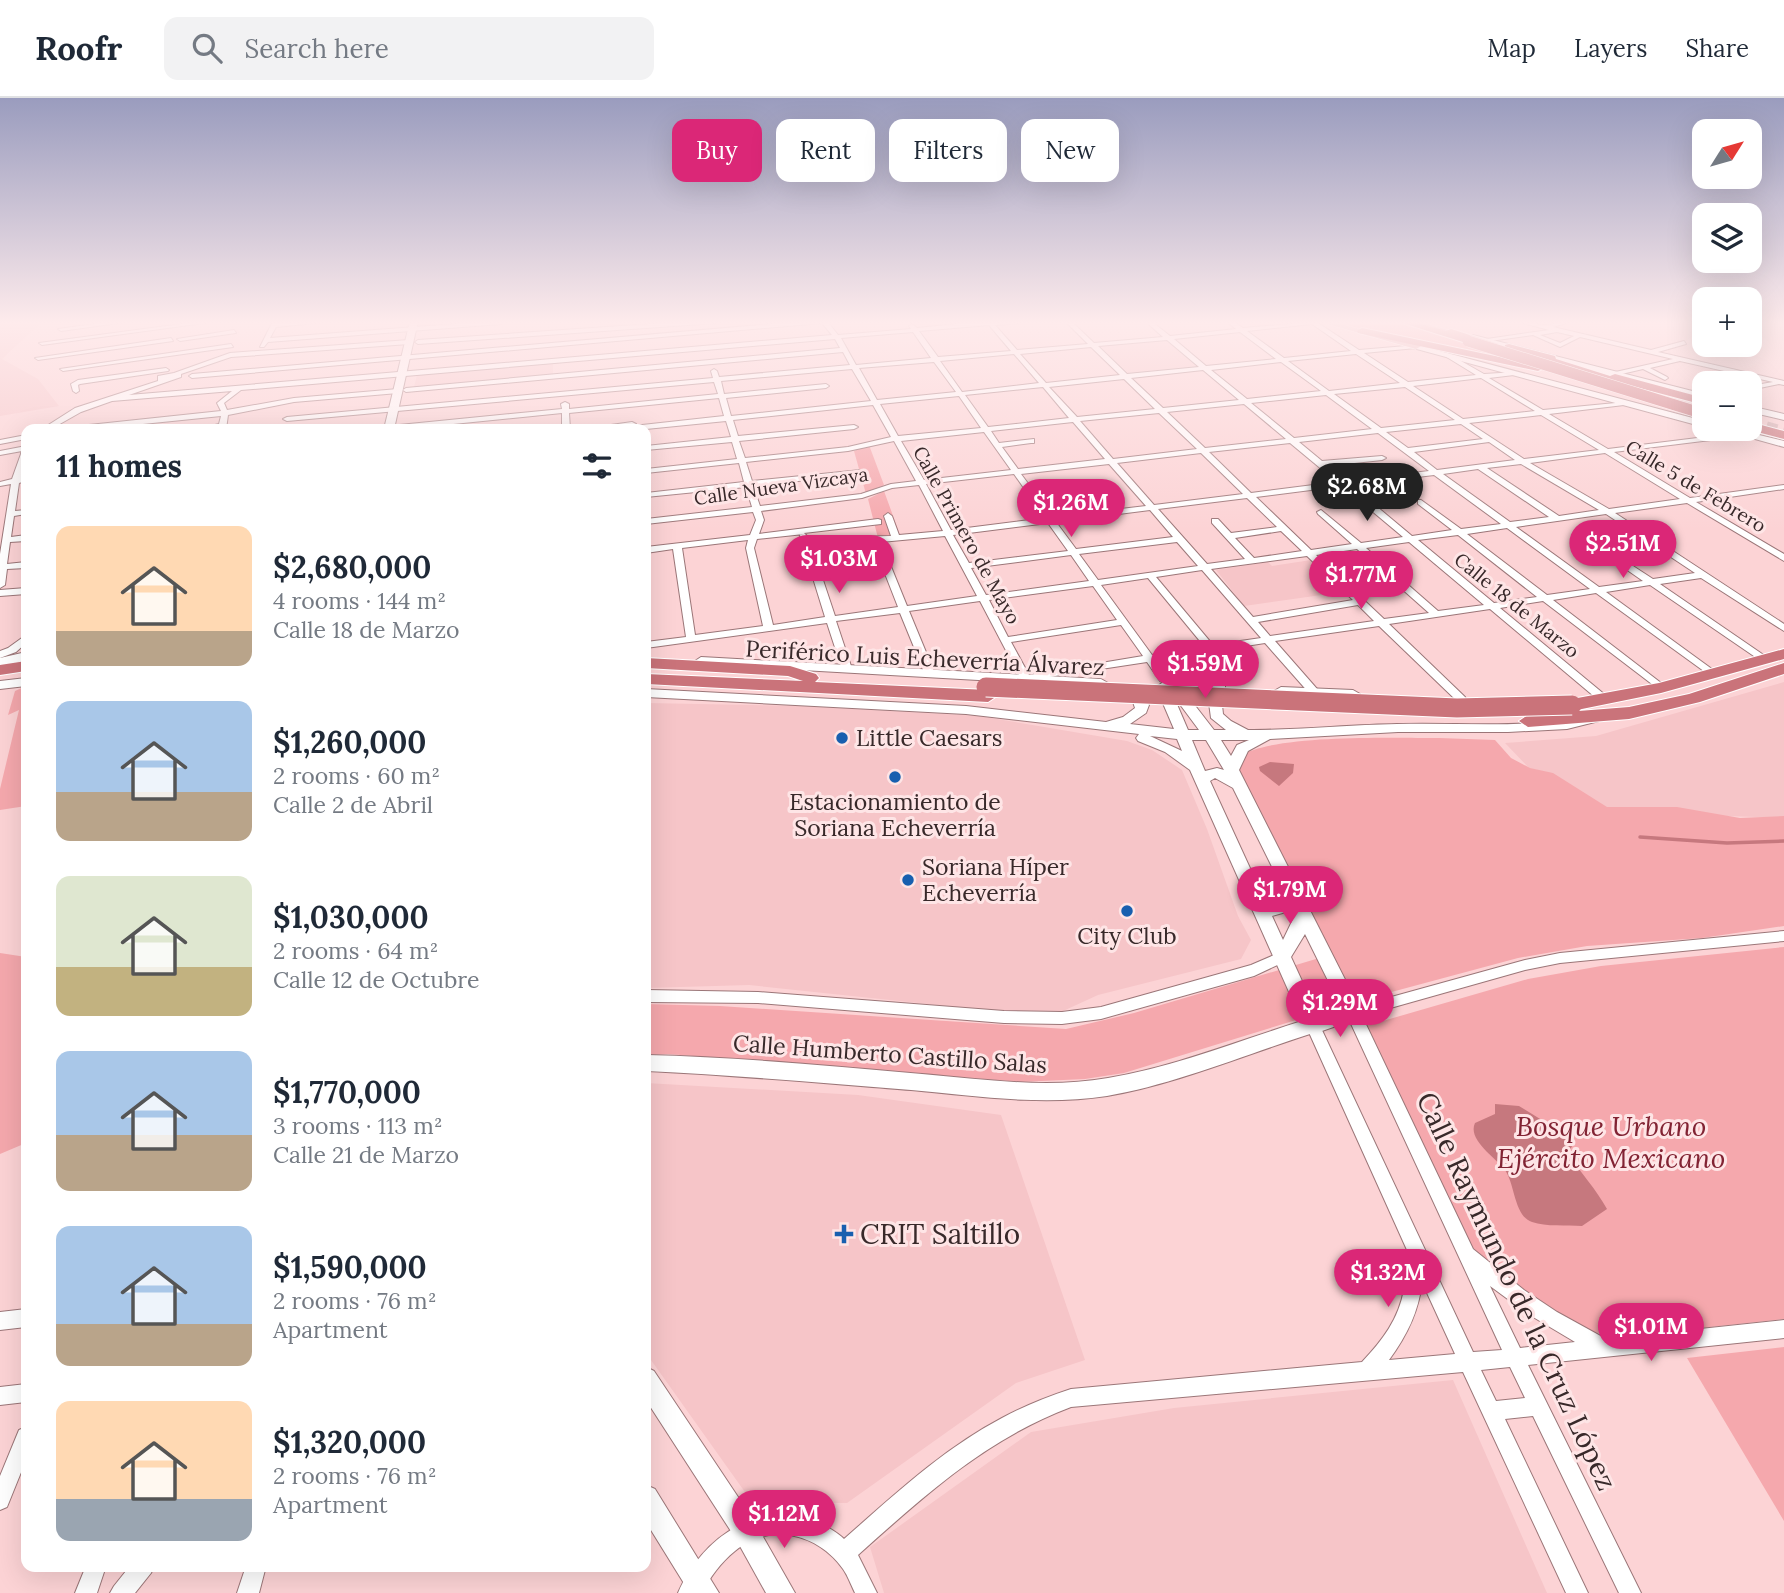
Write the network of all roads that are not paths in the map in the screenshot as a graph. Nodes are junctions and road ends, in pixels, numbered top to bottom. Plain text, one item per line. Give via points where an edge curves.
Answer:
1 (402, 390) edge
2 (76, 391) edge
3 (127, 391) edge
4 (207, 391) edge
5 (235, 391) edge
6 (394, 391) edge
7 (587, 391) edge
8 (721, 391) edge
9 (776, 391) edge
10 (868, 391) edge
11 (972, 391) edge
12 (1049, 391) edge
13 (1141, 391) edge
14 (1233, 391) edge
15 (1323, 391) edge
16 (1346, 391) edge
17 (1416, 391) edge
18 (1507, 391) edge
19 (1586, 391) edge
20 (1617, 391) edge
21 (1636, 391) edge
22 (1654, 391) edge
23 (1654, 391) edge
24 (959, 392) junction
25 (564, 393) junction
26 (1326, 393) junction
27 (1665, 394) junction
28 (722, 396) junction
29 (1692, 396) edge
30 (326, 397) junction
31 (108, 399) junction
32 (874, 401) junction
33 (1246, 402) junction
34 (1624, 402) junction
35 (87, 406) junction
36 (1692, 407) edge
37 (398, 408) junction
38 (1692, 408) edge
39 (565, 411) junction
40 (1162, 411) junction
41 (1542, 412) junction
42 (225, 413) junction
43 (319, 415) junction
44 (728, 416) junction
45 (163, 419) junction
46 (287, 419) dead end
47 (1762, 419) edge
48 (1075, 420) junction
49 (1461, 421) junction
50 (1692, 421) edge
51 (54, 424) edge
52 (132, 424) edge
53 (164, 424) edge
54 (223, 424) edge
55 (393, 424) edge
56 (433, 424) edge
57 (566, 424) edge
58 (650, 424) edge
59 (1784, 424) edge
60 (854, 426) dead end
61 (986, 429) junction
62 (1378, 430) junction
63 (1762, 432) edge
64 (1784, 435) edge
65 (1762, 436) edge
66 (21, 438) edge
67 (735, 439) junction
68 (894, 439) junction
69 (1692, 439) edge
70 (1291, 440) junction
71 (1491, 440) junction
72 (1031, 441) dead end
73 (0, 442) edge
74 (1784, 444) edge
75 (997, 445) junction
76 (651, 447) edge
77 (21, 450) edge
78 (1203, 450) junction
79 (1406, 451) junction
80 (1607, 452) junction
81 (0, 453) edge
82 (1382, 458) dead end
83 (742, 460) junction
84 (1110, 461) junction
85 (1522, 461) junction
86 (21, 464) edge
87 (1320, 464) junction
88 (1480, 467) junction
89 (651, 470) edge
90 (1017, 471) junction
91 (861, 472) dead end
92 (1436, 473) junction
93 (21, 482) edge
94 (920, 482) junction
95 (749, 483) junction
96 (0, 484) edge
97 (1343, 484) junction
98 (14, 486) junction
99 (21, 487) edge
100 (1784, 487) edge
101 (651, 494) edge
102 (1251, 496) junction
103 (1688, 500) junction
104 (1421, 502) dead end
105 (1153, 508) junction
106 (757, 509) junction
107 (1321, 512) dead end
108 (1608, 512) junction
109 (21, 513) edge
110 (10, 514) junction
111 (888, 516) dead end
112 (1052, 520) junction
113 (1558, 520) junction
114 (651, 521) edge
115 (1215, 521) dead end
116 (878, 522) dead end
117 (1510, 526) junction
118 (1284, 528) junction
119 (947, 533) junction
120 (1460, 533) junction
121 (5, 534) edge
122 (753, 536) junction
123 (804, 536) junction
124 (1228, 536) junction
125 (896, 538) junction
126 (1180, 539) junction
127 (1409, 539) junction
128 (876, 540) junction
129 (1361, 546) junction
130 (677, 547) junction
131 (651, 550) edge
132 (1310, 552) junction
133 (1076, 553) junction
134 (1610, 554) dead end
135 (1784, 558) edge
136 (1252, 561) junction
137 (21, 565) edge
138 (966, 566) junction
139 (4, 567) junction
140 (1206, 567) junction
141 (1149, 575) junction
142 (1701, 575) junction
143 (1096, 582) junction
144 (1653, 582) junction
145 (0, 585) edge
146 (1599, 590) junction
147 (21, 591) edge
148 (0, 593) edge
149 (982, 598) junction
150 (1545, 598) junction
151 (1360, 602) junction
152 (1491, 606) junction
153 (903, 610) junction
154 (1437, 615) junction
155 (831, 620) junction
156 (1251, 620) junction
157 (1125, 622) junction
158 (1384, 623) junction
159 (1784, 628) edge
160 (769, 629) junction
161 (691, 639) junction
162 (1269, 639) junction
163 (1004, 640) junction
164 (21, 642) edge
165 (651, 644) edge
166 (1210, 648) junction
167 (1784, 654) edge
168 (0, 655) edge
169 (21, 657) edge
170 (1150, 658) junction
171 (1764, 660) junction
172 (651, 661) edge
173 (651, 661) edge
174 (0, 662) edge
175 (21, 667) edge
176 (1784, 668) edge
177 (847, 669) junction
178 (0, 670) edge
179 (651, 671) edge
180 (930, 674) junction
181 (1712, 674) junction
182 (21, 675) edge
183 (810, 678) junction
184 (0, 679) edge
185 (651, 679) edge
186 (735, 679) junction
187 (1026, 679) junction
188 (1096, 682) junction
189 (21, 683) edge
190 (1166, 683) junction
191 (0, 685) edge
192 (761, 685) junction
193 (651, 687) edge
194 (1661, 688) junction
195 (1265, 690) junction
196 (987, 691) junction
197 (1314, 692) junction
198 (651, 693) edge
199 (1461, 699) junction
200 (1600, 707) junction
201 (1093, 725) junction
202 (1124, 730) junction
203 (1268, 734) junction
204 (1183, 735) junction
205 (1210, 735) junction
206 (1199, 774) junction
207 (1234, 778) junction
208 (1293, 897) junction
209 (1261, 909) junction
210 (1303, 916) junction
211 (1784, 936) edge
212 (1281, 957) junction
213 (651, 996) edge
214 (1353, 1013) junction
215 (1314, 1028) junction
216 (651, 1063) edge
217 (1414, 1249) junction
218 (1465, 1251) junction
219 (21, 1319) edge
220 (0, 1321) edge
221 (1784, 1329) edge
222 (1606, 1348) junction
223 (1514, 1356) junction
224 (1470, 1362) junction
225 (1368, 1370) junction
226 (651, 1388) edge
227 (21, 1394) edge
228 (0, 1396) edge
229 (1540, 1406) junction
230 (1491, 1411) junction
231 (21, 1449) edge
232 (0, 1500) edge
233 (651, 1507) edge
234 (745, 1530) junction
235 (845, 1552) junction
236 (94, 1572) edge
237 (139, 1572) edge
238 (254, 1572) edge
239 (696, 1588) edge
240 (86, 1593) edge
241 (121, 1593) edge
242 (248, 1593) edge
243 (781, 1593) edge
244 (866, 1593) edge
245 (1577, 1593) edge
246 (1630, 1593) edge

1 - 37 street
2 - 35 street
3 - 31 street
4 - 31 street
5 - 42 street via 220,406
6 - 30 street
7 - 25 street
8 - 28 street
9 - 28 street
10 - 32 street, Calle Primero de Mayo
11 - 24 street
12 - 48 street
13 - 40 street
14 - 33 street, Calle 18 de Marzo
15 - 26 street
16 - 26 street
17 - 49 street
18 - 41 street, Calle 5 de Febrero
19 - 34 street
20 - 38 highway, bridge
21 - 36 highway, bridge
22 - 27 highway
23 - 27 highway
24 - 32 street
24 - 61 street
25 - 37 street
25 - 39 street
26 - 33 street
26 - 62 street
27 - 29 highway
28 - 39 street
28 - 44 street
30 - 42 street
30 - 43 street
31 - 35 street
32 - 44 street
32 - 68 street, Calle Primero de Mayo
33 - 40 street
33 - 70 street, Calle 18 de Marzo
34 - 41 street, Calle Nueva Vizcaya
34 - 50 street
35 - 51 street
37 - 43 street
37 - 55 street
39 - 56 street
39 - 57 street
40 - 48 street
40 - 78 street
41 - 49 street, Calle Nueva Vizcaya
41 - 80 street, Calle 5 de Febrero
42 - 45 street
42 - 54 street
43 - 46 street
44 - 58 street
44 - 67 street
45 - 52 street
45 - 53 street
47 - 59 highway
48 - 61 street
48 - 84 street
49 - 62 street, Calle Nueva Vizcaya
49 - 71 street
60 - 67 street
61 - 68 street
61 - 75 street
62 - 70 street, Calle Nueva Vizcaya
62 - 79 street
63 - 64 highway
65 - 74 street
66 - 73 street
67 - 76 street
67 - 83 street
68 - 83 street via 848,449
68 - 94 street, Calle Primero de Mayo
69 - 80 street
70 - 78 street, Calle Nueva Vizcaya
70 - 87 street, Calle 18 de Marzo
71 - 79 street
71 - 85 street
72 - 75 street
75 - 90 street
77 - 81 street
78 - 84 street, Calle Nueva Vizcaya
78 - 102 street
79 - 92 street
80 - 85 street
80 - 103 street, Calle 5 de Febrero
82 - 87 street
83 - 89 street
83 - 95 street
84 - 90 street, Calle Nueva Vizcaya
84 - 105 street
85 - 88 street
85 - 108 street
86 - 98 street
87 - 97 street, Calle 18 de Marzo
88 - 92 street
88 - 113 street
90 - 94 street, Calle Nueva Vizcaya
90 - 112 street
91 - 95 street
92 - 97 street
92 - 117 street
93 - 98 street
94 - 106 street, Calle Nueva Vizcaya via 862,496
94 - 119 street, Calle Primero de Mayo
95 - 101 street
95 - 106 street
96 - 98 street
97 - 102 street
97 - 127 street, Calle 18 de Marzo
98 - 99 street
98 - 110 street
100 - 103 street
102 - 105 street
102 - 118 street
103 - 108 street
103 - 135 street, Calle 5 de Febrero
104 - 120 street
105 - 112 street
105 - 126 street
106 - 114 street, Calle Nueva Vizcaya
106 - 122 street via 760,524
107 - 129 street
108 - 113 street
108 - 142 street
109 - 110 street
110 - 121 street
111 - 125 street
112 - 119 street
112 - 133 street
113 - 117 street
115 - 124 street
116 - 123 street
117 - 120 street
117 - 146 street
118 - 124 street
118 - 132 street
119 - 125 street
119 - 138 street, Calle Primero de Mayo
120 - 127 street
120 - 150 street
121 - 139 street
122 - 123 street
122 - 130 street
122 - 160 street via 750,548
123 - 128 street
123 - 155 street
124 - 136 street
125 - 128 street
126 - 133 street
126 - 140 street
127 - 129 street
127 - 152 street, Calle 18 de Marzo
128 - 153 street
129 - 132 street
129 - 154 street
130 - 131 street
130 - 161 street
132 - 136 street
132 - 151 street
133 - 138 street
133 - 143 street
134 - 144 street
136 - 140 street
137 - 139 street
138 - 149 street, Calle Primero de Mayo
139 - 145 street
140 - 141 street
140 - 156 street
141 - 143 street
141 - 166 street
142 - 144 street
142 - 159 street
143 - 149 street
143 - 157 street
144 - 146 street
144 - 171 street
146 - 150 street
146 - 181 street
147 - 148 street
149 - 153 street
149 - 163 street, Calle Primero de Mayo
150 - 152 street
150 - 194 street
151 - 156 street
151 - 158 street
152 - 154 street
152 - 200 street, Calle 18 de Marzo
153 - 155 street
153 - 180 street
154 - 158 street
155 - 160 street
155 - 177 street
156 - 162 street
157 - 163 street, Calle Primero de Mayo
157 - 170 street
158 - 162 street
158 - 199 street
160 - 161 street
161 - 165 street
162 - 166 street
162 - 197 street
163 - 187 street, Calle Primero de Mayo
164 - 168 street
166 - 170 street
167 - 171 highway, Periférico Luis Echeverría Álvarez
169 - 174 street
170 - 187 street
170 - 190 street
171 - 181 highway, Periférico Luis Echeverría Álvarez
172 - 177 street
173 - 183 highway via 790,671
175 - 178 highway
176 - 200 highway, Periférico Luis Echeverría Álvarez via 1665,706
177 - 180 street
179 - 186 highway, Periférico Luis Echeverría Álvarez
180 - 187 street
181 - 194 highway, Periférico Luis Echeverría Álvarez
182 - 184 highway
183 - 186 highway, Periférico Luis Echeverría Álvarez
183 - 196 highway, Periférico Luis Echeverría Álvarez
185 - 186 highway, Periférico Luis Echeverría Álvarez
186 - 192 highway, Periférico Luis Echeverría Álvarez
187 - 188 street
188 - 190 street
188 - 201 street via 1129,692 1142,705 1139,715 1127,721
189 - 191 street
190 - 195 street
190 - 204 street
190 - 205 street
192 - 193 highway via 734,691
192 - 196 highway, Periférico Luis Echeverría Álvarez
194 - 200 highway, Periférico Luis Echeverría Álvarez
195 - 197 street
195 - 203 street via 1223,697 1214,710 1226,725
196 - 200 highway, Periférico Luis Echeverría Álvarez, bridge via 1458,708
196 - 200 highway, Periférico Luis Echeverría Álvarez via 1448,719 1528,721
197 - 199 street
198 - 201 street, Periférico Luis Echeverría Álvarez via 974,711
199 - 200 street via 1571,698
200 - 203 street, Periférico Luis Echeverría Álvarez via 1553,726
201 - 202 street, Periférico Luis Echeverría Álvarez
202 - 204 street, Periférico Luis Echeverría Álvarez
202 - 206 street via 1170,749
203 - 205 street, Periférico Luis Echeverría Álvarez
203 - 207 street via 1242,748
204 - 205 street, Periférico Luis Echeverría Álvarez
204 - 206 street
205 - 207 street
206 - 207 street
206 - 209 street
207 - 208 street
208 - 209 street via 1282,909
208 - 210 street
209 - 212 street
210 - 212 street
210 - 214 street
211 - 214 street, Calle Humberto Castillo Salas via 1560,958
212 - 213 street via 1254,970 1075,1018 1008,1018 721,996
212 - 215 street
214 - 215 street, Calle Humberto Castillo Salas
214 - 218 street, Calle Raymundo de la Cruz López
215 - 216 street, Calle Humberto Castillo Salas via 1151,1077 1057,1091
215 - 217 street
217 - 224 street
217 - 225 street via 1414,1282 1406,1314 1394,1341
218 - 222 street via 1514,1296
218 - 223 street, Calle Raymundo de la Cruz López
219 - 220 street
221 - 222 street
222 - 223 street
223 - 224 street
223 - 229 street, Calle Raymundo de la Cruz López
224 - 225 street
224 - 230 street
225 - 235 street via 1071,1398 1040,1408 952,1458
226 - 234 street
227 - 228 street
229 - 230 street
229 - 246 street, Calle Raymundo de la Cruz López
230 - 245 street
231 - 232 street
233 - 239 street
234 - 235 street via 766,1523 798,1524 827,1536
234 - 239 street via 710,1558
234 - 243 street
235 - 244 street
236 - 240 street
237 - 241 street
238 - 242 street

